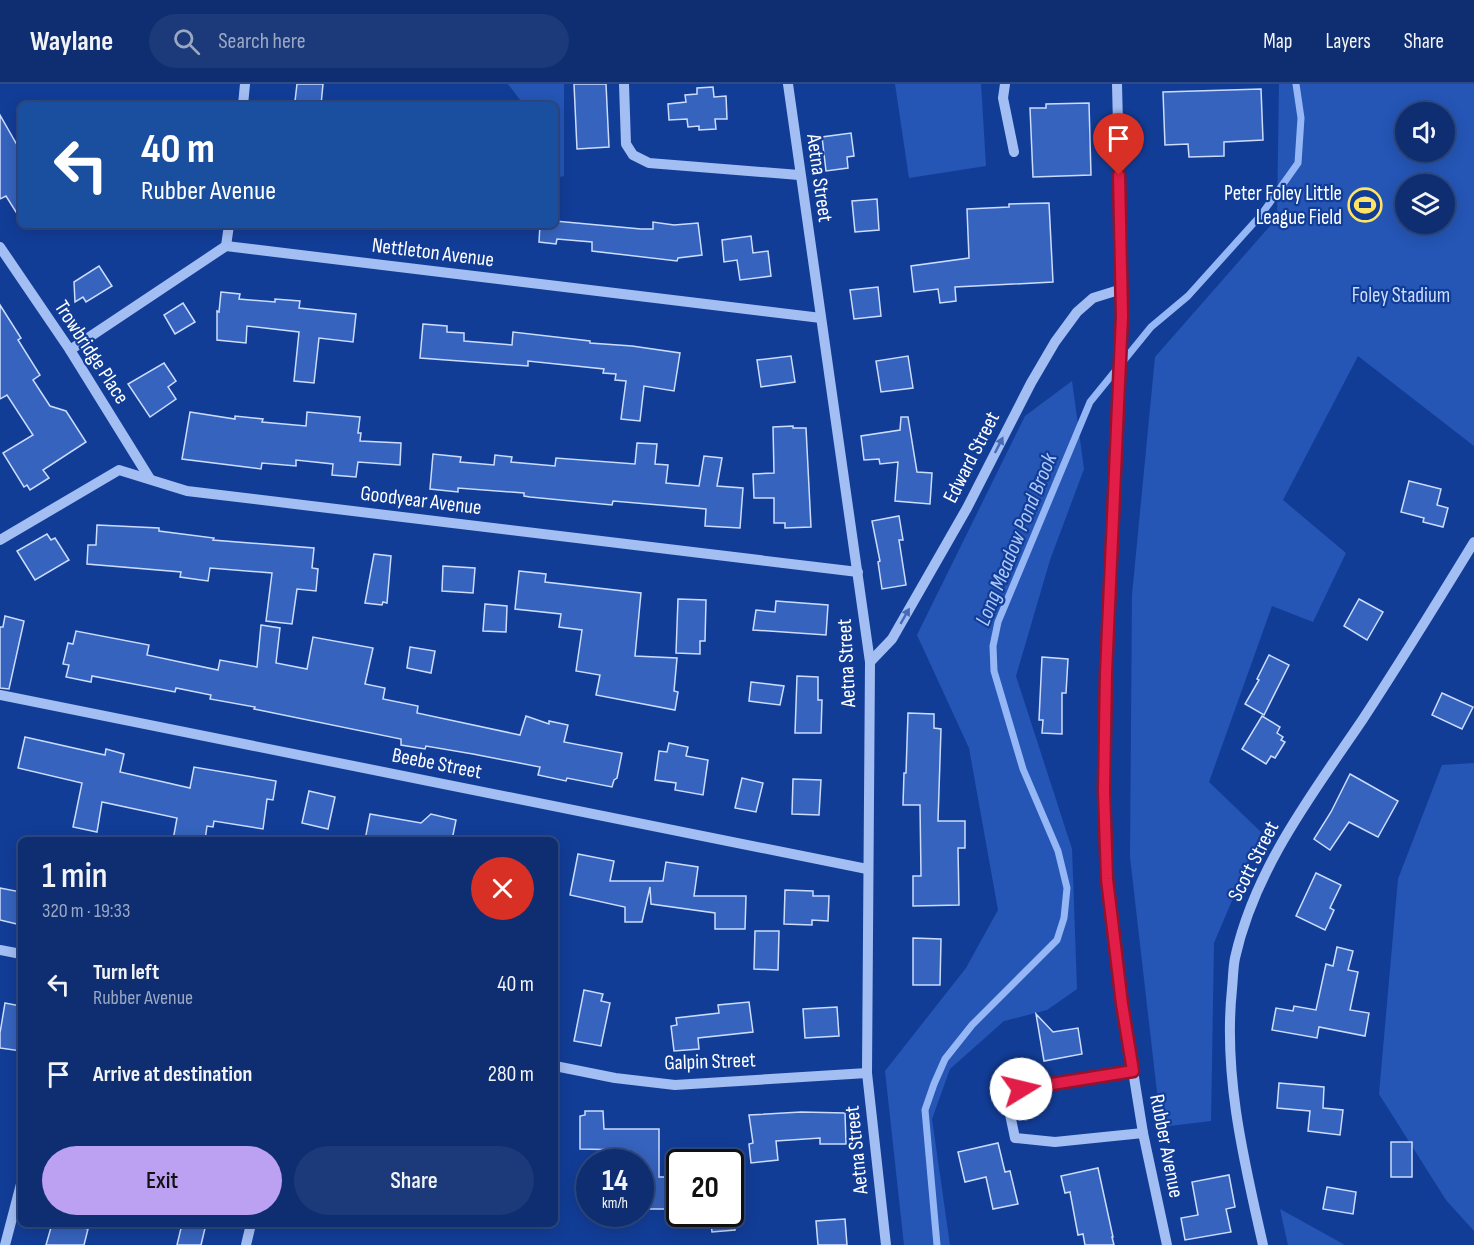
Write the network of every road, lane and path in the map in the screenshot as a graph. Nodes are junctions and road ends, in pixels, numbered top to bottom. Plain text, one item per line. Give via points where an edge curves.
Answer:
1 (245, 84) edge
2 (624, 84) edge
3 (788, 84) edge
4 (1005, 84) edge
5 (1117, 84) edge
6 (243, 102) edge
7 (1014, 152) dead end
8 (799, 175) junction
9 (229, 228) edge
10 (226, 246) junction
11 (0, 247) edge
12 (1122, 289) junction
13 (821, 318) junction
14 (70, 351) junction
15 (150, 479) junction
16 (0, 540) edge
17 (1474, 542) edge
18 (858, 572) junction
19 (870, 662) junction
20 (0, 695) edge
21 (867, 869) junction
22 (0, 950) edge
23 (18, 953) edge
24 (558, 1067) edge
25 (1133, 1071) junction
26 (867, 1073) junction
27 (1143, 1133) junction
28 (18, 1195) edge
29 (250, 1227) edge
30 (5, 1245) edge
31 (246, 1245) edge
32 (886, 1245) edge
33 (1167, 1245) edge
34 (1263, 1245) edge

1 - 6 street
2 - 8 street via 626,144 633,155 649,163
3 - 8 street, Aetna Street
4 - 7 street via 1003,98
5 - 12 street, Rubber Avenue
8 - 13 street, Aetna Street
9 - 10 street
10 - 13 street, Nettleton Avenue
10 - 14 street
11 - 14 street, Trowbridge Place
19 -> 12 street, Edward Street via 892,639 968,508 1055,342 1093,298
12 - 25 street, Rubber Avenue via 1106,673 1106,835 1107,879
13 - 18 street, Aetna Street
14 - 15 street, Trowbridge Place
15 - 16 street, Goodyear Avenue via 119,470
15 - 18 street, Goodyear Avenue via 187,491
17 - 34 street, Scott Street via 1409,649 1295,821 1247,914 1235,959 1229,1014 1230,1059 1233,1094
18 - 19 street, Aetna Street
19 - 21 street, Aetna Street
20 - 21 street, Beebe Street
21 - 26 street, Aetna Street
22 - 23 street
24 - 26 street, Galpin Street via 675,1085
25 - 27 street, Rubber Avenue
25 - 27 street via 1021,1089 1008,1105 1015,1138 1055,1142
26 - 32 street, Aetna Street
27 - 33 street, Rubber Avenue
28 - 30 street
29 - 31 street

